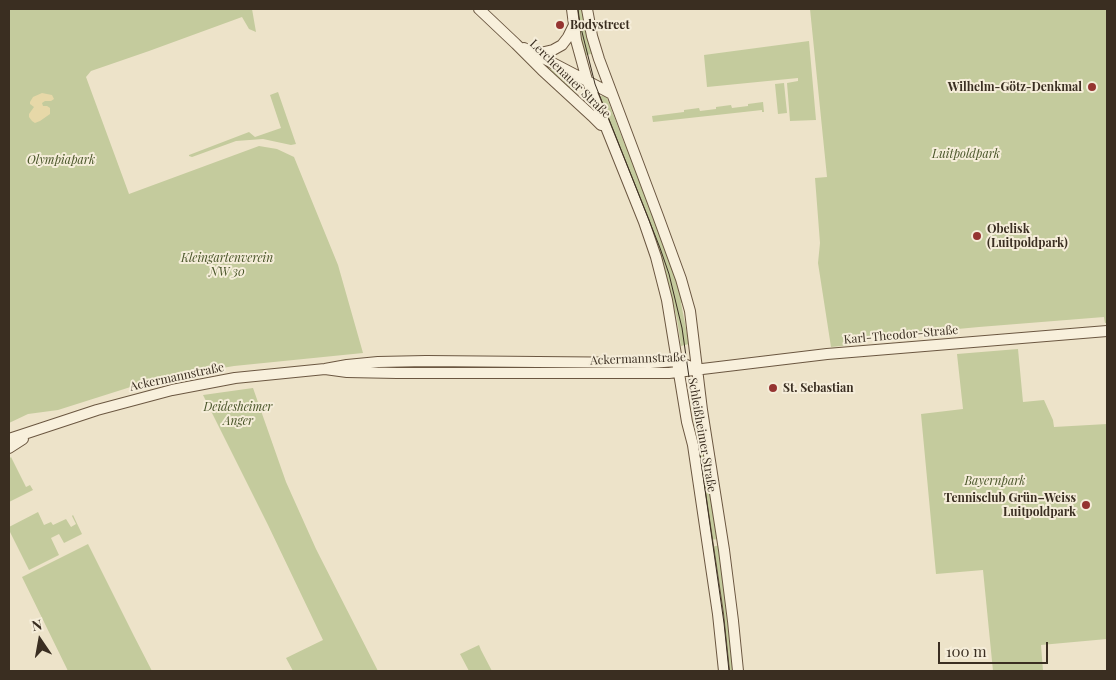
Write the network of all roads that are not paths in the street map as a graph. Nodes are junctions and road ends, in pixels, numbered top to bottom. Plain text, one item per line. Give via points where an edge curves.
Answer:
1 (479, 9) edge
2 (572, 9) edge
3 (587, 9) edge
4 (574, 26) junction
5 (516, 44) junction
6 (536, 54) junction
7 (587, 80) junction
8 (612, 94) junction
9 (607, 132) junction
10 (1107, 331) edge
11 (678, 361) junction
12 (325, 368) junction
13 (698, 370) junction
14 (679, 372) junction
15 (39, 430) junction
16 (9, 439) edge
17 (9, 448) edge
18 (724, 671) edge
19 (738, 671) edge

1 - 5 main road, Lerchenauer Straße
2 - 4 main road, Schleißheimer Straße
3 - 8 main road, Schleißheimer Straße via 595,46
4 - 6 main road via 562,45
4 - 7 main road, Schleißheimer Straße
5 - 6 main road, Lerchenauer Straße
5 - 9 main road, Lerchenauer Straße
6 - 7 main road, Lerchenauer Straße
7 - 8 main road, Lerchenauer Straße
7 - 9 main road, Schleißheimer Straße
8 - 13 main road, Schleißheimer Straße via 686,296
9 - 11 main road, Schleißheimer Straße via 656,257
10 - 13 main road, Karl-Theodor-Straße via 827,354
11 - 12 main road, Ackermannstraße via 405,361
11 - 13 main road, Ackermannstraße
11 - 14 main road, Schleißheimer Straße
12 - 14 main road, Ackermannstraße via 347,372 403,373
12 - 15 main road, Ackermannstraße via 193,385 97,410
13 - 14 main road, Ackermannstraße
13 - 19 main road, Schleißheimer Straße
14 - 18 main road, Schleißheimer Straße via 697,471
15 - 16 main road, Ackermannstraße
15 - 17 main road, Ackermannstraße

